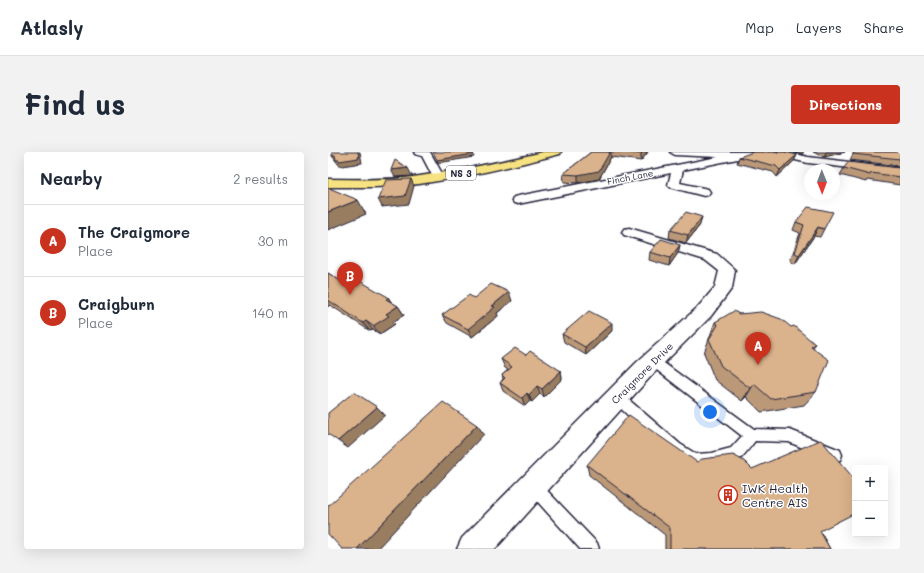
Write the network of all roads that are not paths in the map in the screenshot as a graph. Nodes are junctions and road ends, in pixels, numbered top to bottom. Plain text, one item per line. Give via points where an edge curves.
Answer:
1 (419, 152) edge
2 (556, 152) edge
3 (675, 152) edge
4 (757, 152) edge
5 (774, 152) edge
6 (743, 155) junction
7 (678, 168) junction
8 (900, 171) edge
9 (438, 177) junction
10 (328, 178) edge
11 (328, 183) edge
12 (365, 184) junction
13 (704, 192) dead end
14 (518, 200) dead end
15 (629, 232) dead end
16 (653, 361) junction
17 (617, 397) junction
18 (752, 435) junction
19 (835, 455) edge
20 (532, 485) junction
21 (473, 549) edge
22 (591, 549) edge

1 - 9 street via 426,154
2 - 9 main road, NS 3
3 - 6 street
4 - 6 street
5 - 8 street via 814,161
6 - 7 street, Finch Lane
7 - 13 street via 674,185
7 - 14 street, Finch Lane
9 - 12 main road, NS 3
10 - 12 main road, NS 3
11 - 12 main road, NS 3
15 - 16 street, Craigmore Drive via 711,257 727,270 727,278 722,289 706,310
16 - 17 street, Craigmore Drive
16 - 18 lane
17 - 18 lane via 675,449 694,461 712,460 735,454
17 - 20 street, Craigmore Drive
18 - 19 lane via 790,436
20 - 21 street, Craigmore Drive
20 - 22 lane

